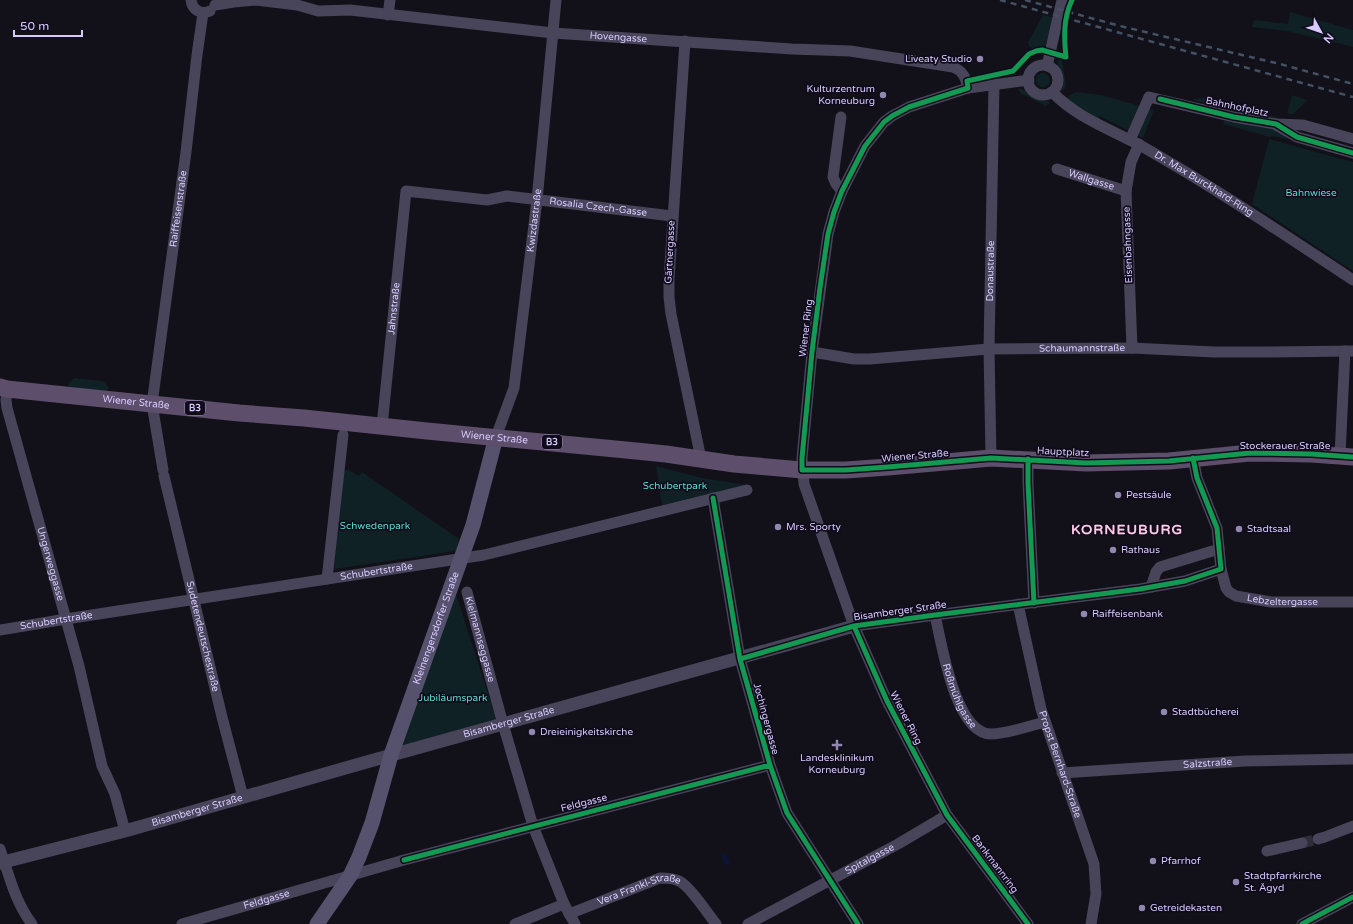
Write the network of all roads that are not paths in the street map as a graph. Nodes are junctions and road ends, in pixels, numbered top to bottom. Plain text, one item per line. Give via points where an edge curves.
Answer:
1 (191, 0) edge
2 (256, 0) edge
3 (390, 0) edge
4 (556, 0) edge
5 (1062, 0) edge
6 (215, 2) edge
7 (203, 13) junction
8 (388, 15) junction
9 (553, 33) junction
10 (685, 42) junction
11 (1047, 66) junction
12 (1029, 80) junction
13 (968, 88) junction
14 (994, 90) junction
15 (1052, 92) junction
16 (841, 117) dead end
17 (1276, 124) junction
18 (1353, 139) edge
19 (1134, 142) junction
20 (1353, 153) edge
21 (1057, 169) dead end
22 (406, 191) joint
23 (842, 191) junction
24 (1126, 191) junction
25 (537, 200) junction
26 (672, 216) junction
27 (1353, 280) edge
28 (1132, 348) junction
29 (989, 349) junction
30 (1349, 351) edge
31 (812, 352) junction
32 (2, 388) edge
33 (152, 404) junction
34 (382, 426) junction
35 (343, 435) dead end
36 (496, 437) junction
37 (1347, 456) edge
38 (991, 458) junction
39 (1193, 458) junction
40 (701, 459) junction
41 (1028, 459) junction
42 (802, 470) junction
43 (748, 490) dead end
44 (713, 498) junction
45 (1219, 549) junction
46 (462, 558) junction
47 (1222, 573) junction
48 (327, 579) junction
49 (1151, 587) junction
50 (467, 592) dead end
51 (194, 599) junction
52 (1353, 602) edge
53 (1034, 603) junction
54 (1018, 604) junction
55 (935, 614) junction
56 (66, 619) junction
57 (854, 626) junction
58 (0, 630) edge
59 (740, 659) junction
60 (1045, 722) junction
61 (503, 724) junction
62 (390, 755) junction
63 (1353, 759) edge
64 (770, 765) junction
65 (1062, 773) junction
66 (243, 797) junction
67 (947, 815) junction
68 (533, 826) junction
69 (1353, 826) edge
70 (124, 831) junction
71 (1318, 839) tunnel mouth
72 (1302, 843) tunnel mouth
73 (0, 849) edge
74 (1267, 851) dead end
75 (2, 862) edge
76 (350, 876) junction
77 (830, 880) junction
78 (1353, 897) edge
79 (566, 909) junction
80 (32, 924) edge
81 (182, 924) edge
82 (317, 924) edge
83 (515, 924) edge
84 (575, 924) edge
85 (716, 924) edge
86 (748, 924) edge
87 (858, 924) edge
88 (1028, 924) edge
89 (1091, 924) edge
90 (1302, 924) edge

1 - 7 street via 194,8
2 - 6 street, Hovengasse
2 - 8 street, Hovengasse via 318,11 350,10
3 - 8 street
4 - 9 street, Kwizdastraße
5 - 11 street
6 - 7 street via 211,10
7 - 33 street, Raiffeisenstraße
8 - 9 street, Hovengasse
9 - 10 street, Hovengasse
9 - 25 street, Kwizdastraße
10 - 13 street, Hovengasse via 868,53 953,67 964,76
10 - 26 street, Gärtnergasse
11 - 12 street via 1033,69
11 - 15 street via 1057,75 1057,86
12 - 14 street
12 - 15 street via 1031,88 1037,93 1045,95
13 - 14 street
13 - 23 street via 908,107 884,122 865,146
14 - 29 street, Donaustraße
15 - 19 street, Dr. Max Burckhard-Ring via 1080,116
16 - 23 street via 833,177
17 - 18 street, Bahnhofplatz via 1303,125
17 - 19 street, Bahnhofplatz via 1149,97
17 - 20 street, Bahnhofplatz via 1296,137
19 - 24 street, Eisenbahngasse
19 - 27 street, Dr. Max Burckhard-Ring via 1227,197
21 - 24 street, Wallgasse
22 - 25 street, Rosalia Czech-Gasse via 487,200 507,196
22 - 34 street, Jahnstraße
23 - 31 street, Wiener Ring via 828,234
24 - 28 street, Eisenbahngasse
25 - 26 street, Rosalia Czech-Gasse
25 - 36 street, Kwizdastraße via 514,388
26 - 40 street, Gärtnergasse via 669,297 671,314
28 - 29 street, Schaumannstraße
28 - 30 street, Schaumannstraße via 1214,352
29 - 31 street, Schaumannstraße via 870,359
29 - 38 street, Donaustraße
30 - 37 street
31 - 42 street, Wiener Ring
32 - 33 main road, Wiener Straße / B3
32 - 56 street, Ungerweggasse
33 - 34 main road, Wiener Straße / B3
33 - 51 street, Sudetendeutschestraße via 163,473
34 - 36 main road, Wiener Straße / B3
35 - 48 street
36 - 40 main road, Wiener Straße / B3
36 - 46 main road, Kleinengersdorfer Straße
37 - 39 main road, Stockerauer Straße / B3 via 1250,453
38 - 41 main road, Wiener Straße / B3
38 - 42 main road, Wiener Straße / B3 via 853,470
39 - 41 main road, Hauptplatz / B3 via 1106,463
39 - 45 street via 1197,478 1216,528
40 - 42 main road, Wiener Straße / B3
41 - 53 street, Hauptplatz
42 - 57 street, Wiener Ring via 804,484
43 - 44 street, Schubertstraße
44 - 46 street, Schubertstraße via 484,555
44 - 59 street, Jochingergasse
45 - 47 street
45 - 49 street via 1160,567
46 - 48 street, Schubertstraße
46 - 62 main road, Kleinengersdorfer Straße
47 - 49 street
47 - 52 street, Lebzeltergasse via 1226,588 1236,596 1271,602
48 - 51 street, Schubertstraße
49 - 53 street
50 - 61 street, Kielmannseggasse
51 - 56 street, Schubertstraße
51 - 66 street, Sudetendeutschestraße
53 - 54 street
54 - 55 street, Bisamberger Straße
54 - 60 street, Propst Bernhard-Straße
55 - 57 street, Bisamberger Straße
55 - 60 street, Roßmühlgasse via 952,686 959,703 980,732 990,734
56 - 58 street, Schubertstraße
56 - 70 street, Ungerweggasse via 102,766 115,794
57 - 59 street, Bisamberger Straße
57 - 67 street, Wiener Ring via 887,701
59 - 61 street, Bisamberger Straße
59 - 64 street, Jochingergasse
60 - 65 street, Propst Bernhard-Straße
61 - 62 street, Bisamberger Straße
61 - 68 street, Kielmannseggasse
62 - 66 street, Bisamberger Straße
62 - 76 main road, Kleinengersdorfer Straße via 372,823
63 - 65 street, Salzstraße via 1245,761
64 - 68 street, Feldgasse
64 - 77 street, Jochingergasse via 787,813
65 - 89 street, Propst Bernhard-Straße via 1094,864 1096,894
66 - 70 street, Bisamberger Straße
67 - 77 street, Spitalgasse
67 - 88 street, Bankmannring
68 - 76 street, Feldgasse
68 - 79 street, Kielmannseggasse
69 - 71 street
70 - 75 street, Bisamberger Straße
72 - 74 street
73 - 75 street
75 - 80 street via 16,897
76 - 81 street, Feldgasse
76 - 82 main road, Kleinengersdorfer Straße
77 - 86 street, Spitalgasse
77 - 87 street, Jochingergasse
78 - 90 street
79 - 83 street, Vera Frankl-Straße
79 - 84 street, Kielmannseggasse
79 - 85 street, Vera Frankl-Straße via 660,878 671,878 681,881

